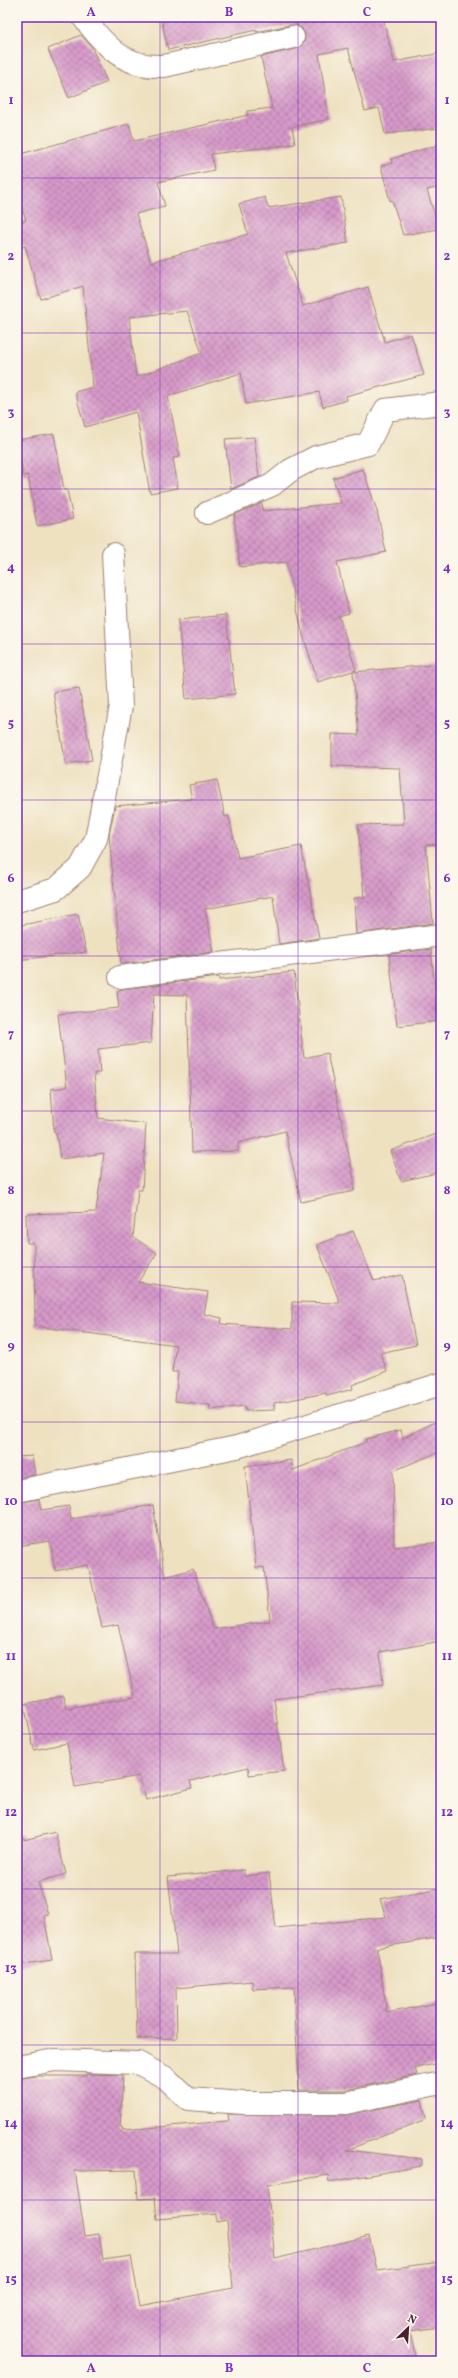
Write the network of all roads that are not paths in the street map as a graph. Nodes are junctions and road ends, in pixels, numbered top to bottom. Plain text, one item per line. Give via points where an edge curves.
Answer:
1 (83, 17) edge
2 (293, 37) dead end
3 (441, 403) edge
4 (207, 513) dead end
5 (113, 554) dead end
6 (17, 901) edge
7 (441, 935) edge
8 (120, 977) dead end
9 (441, 1384) edge
10 (17, 1491) edge
11 (17, 2067) edge
12 (441, 2083) edge

1 - 2 street via 108,48 148,67 164,66
3 - 4 street via 385,410 368,444 316,457 291,470 272,485
5 - 6 street via 121,706 96,839 80,868 56,888
7 - 8 street
9 - 10 street via 237,1447
11 - 12 street via 55,2060 138,2063 166,2078 188,2099 244,2103 346,2103

